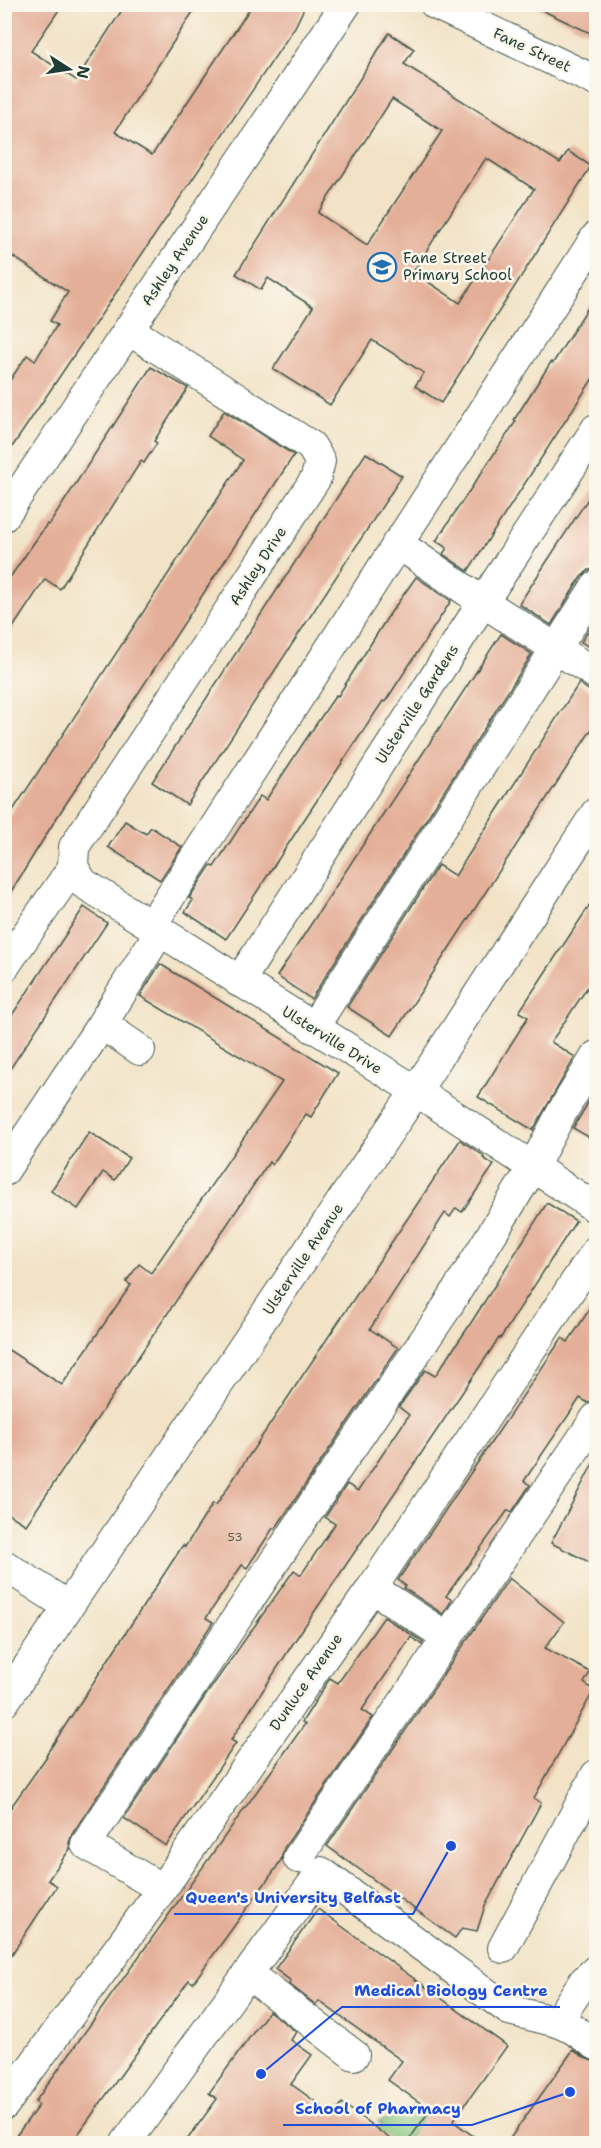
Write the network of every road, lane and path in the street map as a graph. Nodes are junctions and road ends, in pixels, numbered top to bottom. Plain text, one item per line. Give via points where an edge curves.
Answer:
1 (346, 4) edge
2 (435, 4) edge
3 (597, 81) edge
4 (597, 237) edge
5 (129, 330) junction
6 (597, 429) edge
7 (4, 516) edge
8 (397, 543) junction
9 (597, 586) edge
10 (483, 602) junction
11 (557, 647) junction
12 (597, 674) edge
13 (597, 813) edge
14 (73, 867) junction
15 (155, 929) junction
16 (4, 967) edge
17 (239, 982) junction
18 (102, 1024) junction
19 (313, 1028) junction
20 (140, 1050) dead end
21 (597, 1056) edge
22 (416, 1091) junction
23 (533, 1167) junction
24 (4, 1171) edge
25 (597, 1208) edge
26 (597, 1251) edge
27 (597, 1418) edge
28 (4, 1565) edge
29 (372, 1588) junction
30 (68, 1606) junction
31 (447, 1637) junction
32 (4, 1702) edge
33 (597, 1776) edge
34 (298, 1858) dead end
35 (162, 1888) junction
36 (503, 1948) dead end
37 (597, 1970) edge
38 (248, 1974) junction
39 (557, 2022) junction
40 (597, 2045) edge
41 (354, 2055) dead end
42 (4, 2105) edge
43 (125, 2144) edge

1 - 5 street, Ashley Avenue
2 - 3 street, Fane Street
4 - 8 street
5 - 7 street, Ashley Avenue
5 - 14 street, Ashley Drive via 311,446 320,461 316,478 74,847
6 - 10 street, Ulsterville Gardens
8 - 10 street
8 - 15 street
9 - 11 street
10 - 11 street
10 - 17 street, Ulsterville Gardens
11 - 12 street
11 - 19 street
13 - 22 street, Ulsterville Avenue
14 - 15 street, Ulsterville Drive via 83,884
14 - 16 street
15 - 17 street, Ulsterville Drive
15 - 18 street
17 - 19 street, Ulsterville Drive
18 - 20 street
18 - 24 street
19 - 22 street, Ulsterville Drive
21 - 23 street
22 - 23 street, Ulsterville Drive
22 - 30 street, Ulsterville Avenue
23 - 25 street, Ulsterville Drive
23 - 35 street via 445,1311 86,1844
26 - 29 street, Dunluce Avenue
27 - 31 street
28 - 30 street
29 - 31 street
29 - 35 street, Dunluce Avenue
30 - 32 street, Ulsterville Avenue
31 - 34 street
33 - 36 street
35 - 42 street, Dunluce Avenue
37 - 39 street via 584,1981
38 - 39 street via 321,1872 509,2010
38 - 41 street
38 - 43 street
39 - 40 street

